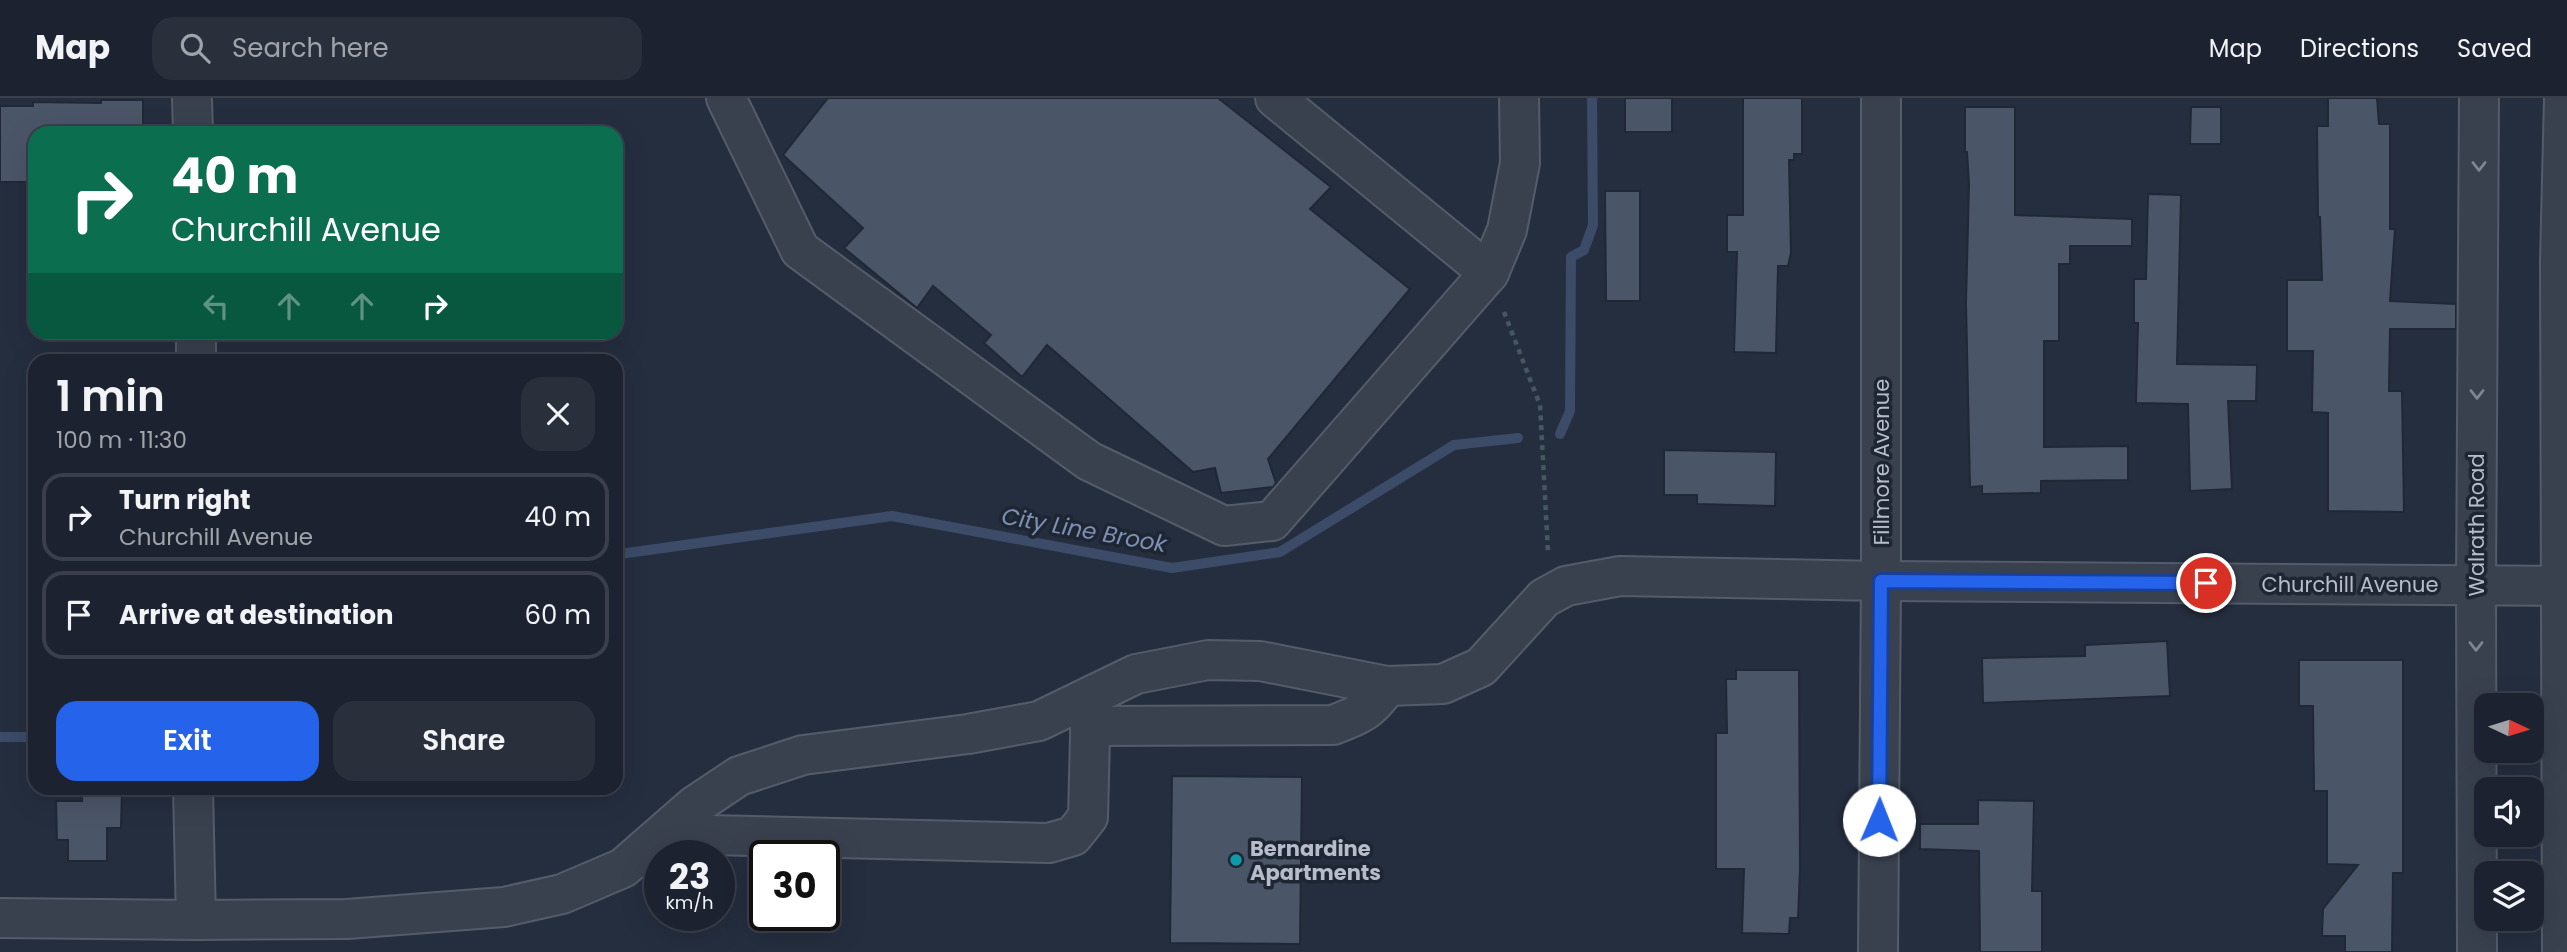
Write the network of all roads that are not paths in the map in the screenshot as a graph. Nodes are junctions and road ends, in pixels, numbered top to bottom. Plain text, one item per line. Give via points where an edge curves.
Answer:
1 (192, 98) edge
2 (726, 98) edge
3 (1275, 98) edge
4 (1519, 98) edge
5 (1881, 98) edge
6 (2479, 98) edge
7 (2564, 98) edge
8 (193, 126) edge
9 (1489, 273) junction
10 (1881, 581) junction
11 (2476, 585) junction
12 (2564, 586) edge
13 (1387, 686) junction
14 (1091, 711) junction
15 (193, 795) edge
16 (663, 834) junction
17 (0, 918) edge
18 (196, 920) junction
19 (1878, 952) edge
20 (2477, 952) edge
21 (2562, 952) edge

1 - 8 street
2 - 9 street via 800,250 1088,461 1224,526 1272,521
3 - 9 street
4 - 9 street via 1520,163 1507,230
5 - 10 street, Fillmore Avenue
6 -> 11 street, Walrath Road
7 - 12 street via 2560,261
10 - 11 street, Churchill Avenue
10 - 13 street, Churchill Avenue via 1620,576 1566,586 1550,595 1481,667 1443,684
10 - 19 street, Fillmore Avenue
11 - 12 street, Churchill Avenue
11 -> 20 street, Walrath Road
12 - 21 street
13 - 14 street via 1373,706 1333,725
13 - 14 street via 1260,661 1208,660 1136,674
14 - 16 street via 968,734 803,755 739,776
14 - 16 street via 1088,817 1073,836 1049,844
15 - 18 street
16 - 18 street via 623,868 562,894 504,907 347,919
17 - 18 street

